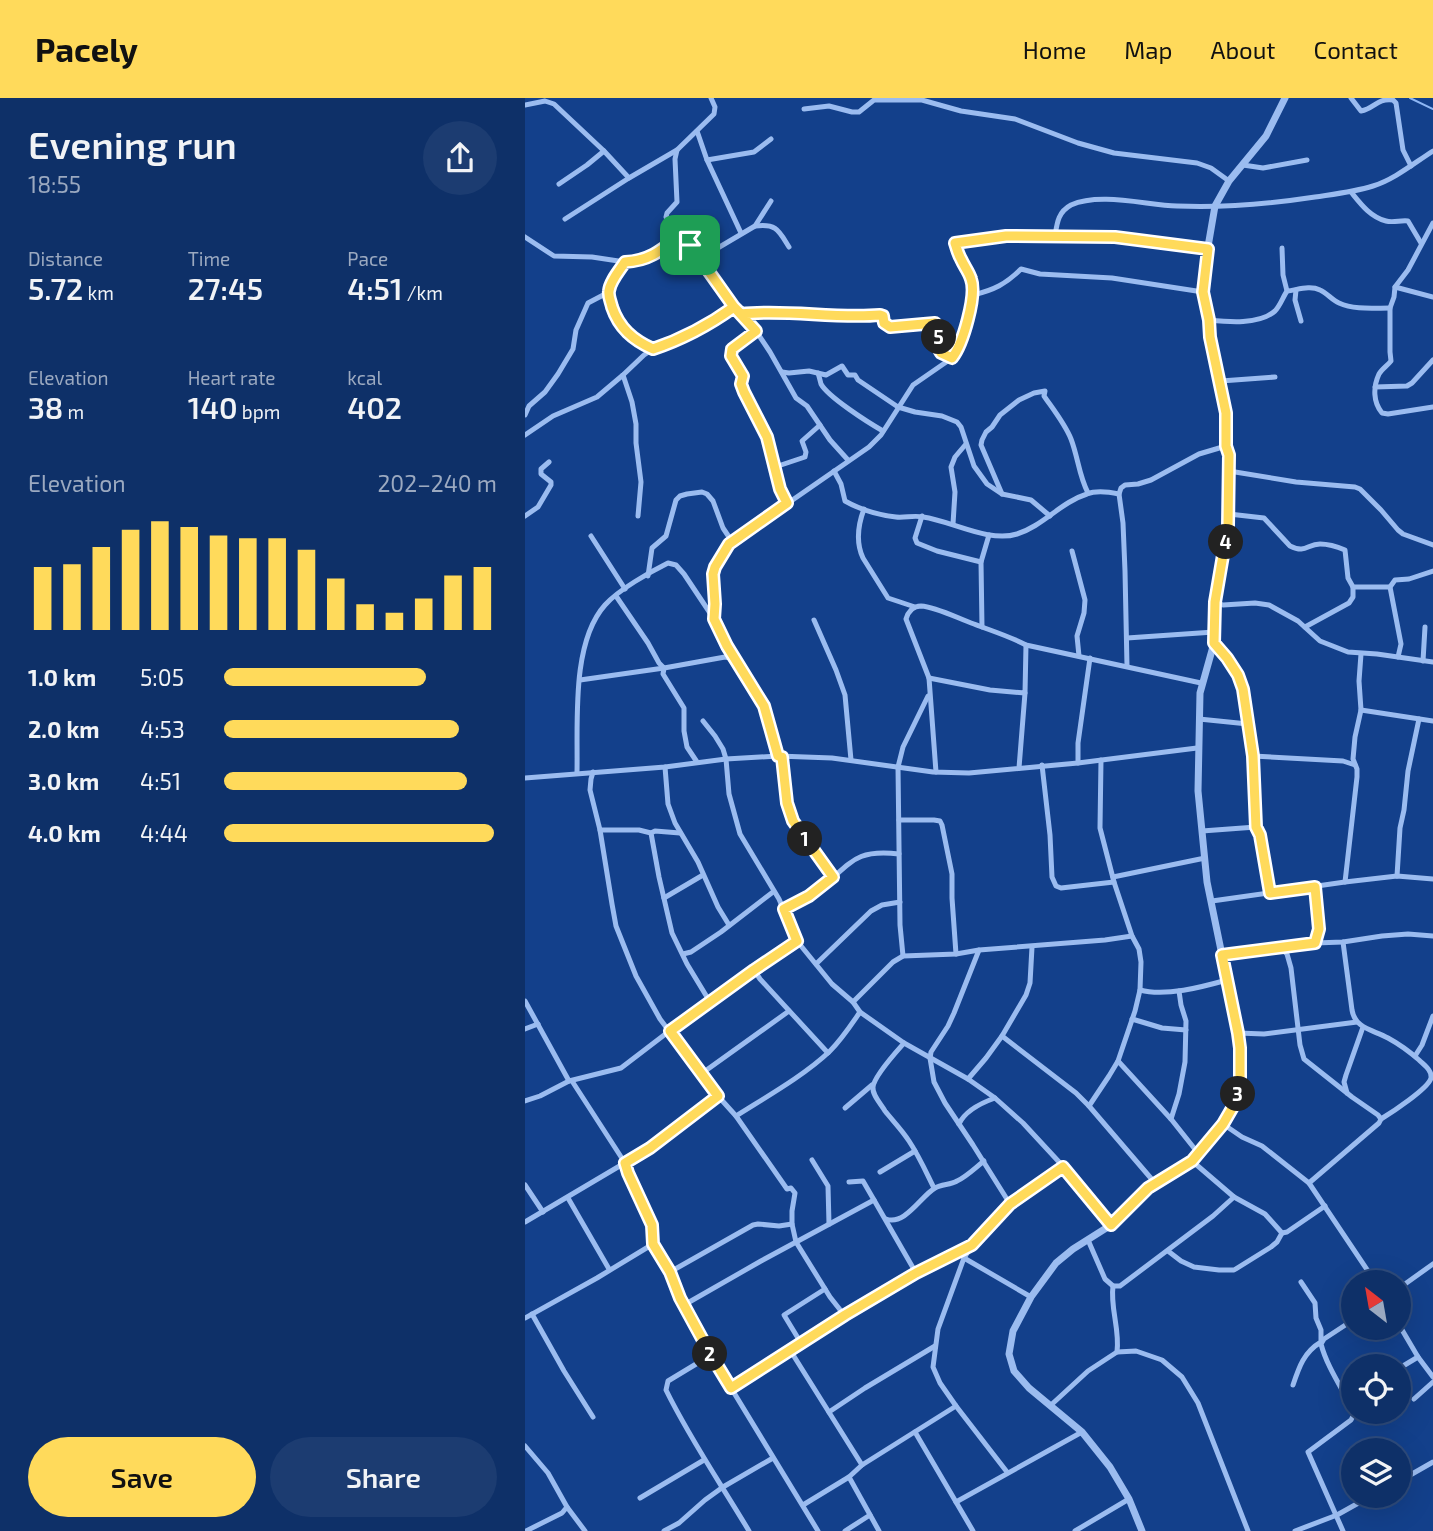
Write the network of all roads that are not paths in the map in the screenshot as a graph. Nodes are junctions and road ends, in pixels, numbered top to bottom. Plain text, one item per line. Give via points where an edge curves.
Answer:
1 (711, 98) edge
2 (1285, 98) edge
3 (1351, 98) edge
4 (525, 105) edge
5 (804, 109) dead end
6 (697, 131) junction
7 (771, 139) dead end
8 (677, 150) junction
9 (604, 151) junction
10 (1433, 152) edge
11 (707, 160) junction
12 (1307, 160) dead end
13 (1243, 165) junction
14 (1411, 166) junction
15 (629, 178) junction
16 (1229, 181) junction
17 (559, 184) dead end
18 (1351, 192) junction
19 (771, 201) dead end
20 (1215, 206) junction
21 (565, 219) dead end
22 (1433, 223) edge
23 (755, 226) junction
24 (741, 233) junction
25 (682, 234) junction
26 (1055, 236) junction
27 (525, 237) edge
28 (1421, 243) junction
29 (789, 247) dead end
30 (1282, 248) dead end
31 (1208, 249) junction
32 (701, 258) junction
33 (625, 262) junction
34 (1395, 287) junction
35 (1296, 290) junction
36 (1287, 291) junction
37 (608, 292) junction
38 (1203, 292) junction
39 (973, 295) junction
40 (1433, 297) edge
41 (734, 307) junction
42 (1390, 308) junction
43 (741, 314) junction
44 (1209, 320) junction
45 (1301, 321) dead end
46 (756, 331) junction
47 (653, 349) junction
48 (952, 358) junction
49 (1433, 360) edge
50 (782, 372) junction
51 (818, 373) junction
52 (623, 375) junction
53 (1275, 377) dead end
54 (1221, 381) junction
55 (1375, 387) junction
56 (898, 407) junction
57 (1433, 407) edge
58 (525, 415) edge
59 (820, 425) junction
60 (883, 431) junction
61 (525, 435) edge
62 (966, 444) junction
63 (1226, 446) junction
64 (848, 460) junction
65 (549, 462) dead end
66 (775, 467) junction
67 (834, 471) junction
68 (1229, 471) junction
69 (1089, 493) junction
70 (1002, 494) junction
71 (1119, 494) junction
72 (787, 503) junction
73 (864, 509) junction
74 (1229, 514) junction
75 (525, 516) edge
76 (638, 516) dead end
77 (922, 516) junction
78 (1050, 516) junction
79 (953, 524) junction
80 (989, 535) junction
81 (591, 537) dead end
82 (729, 544) junction
83 (1433, 545) edge
84 (1073, 551) dead end
85 (981, 562) junction
86 (1433, 571) edge
87 (647, 576) junction
88 (1353, 587) junction
89 (1390, 587) junction
90 (625, 589) junction
91 (616, 596) junction
92 (1215, 602) junction
93 (915, 607) junction
94 (714, 619) junction
95 (814, 620) dead end
96 (1305, 626) junction
97 (982, 627) junction
98 (1425, 627) dead end
99 (1214, 632) junction
100 (1128, 638) junction
101 (1214, 643) junction
102 (1026, 645) junction
103 (1361, 654) junction
104 (1079, 656) junction
105 (1398, 657) junction
106 (1090, 658) junction
107 (735, 659) junction
108 (1423, 660) junction
109 (1433, 662) edge
110 (1127, 666) junction
111 (664, 668) junction
112 (929, 678) junction
113 (580, 680) junction
114 (1201, 682) junction
115 (929, 693) junction
116 (1025, 694) junction
117 (1361, 710) junction
118 (1199, 719) junction
119 (1419, 719) junction
120 (702, 721) dead end
121 (1433, 721) edge
122 (1248, 724) junction
123 (1198, 748) junction
124 (780, 756) junction
125 (1253, 756) junction
126 (726, 759) junction
127 (851, 760) junction
128 (1101, 760) junction
129 (697, 762) junction
130 (1078, 762) junction
131 (1042, 765) junction
132 (1355, 765) junction
133 (665, 767) junction
134 (898, 767) junction
135 (1019, 768) junction
136 (577, 772) junction
137 (593, 772) junction
138 (936, 772) junction
139 (525, 778) edge
140 (899, 820) junction
141 (1256, 827) junction
142 (600, 831) junction
143 (1202, 831) junction
144 (651, 833) junction
145 (680, 833) junction
146 (899, 854) junction
147 (1205, 858) junction
148 (703, 875) junction
149 (1397, 876) junction
150 (833, 877) junction
151 (1433, 879) edge
152 (1114, 880) junction
153 (1345, 882) junction
154 (1315, 887) junction
155 (773, 892) junction
156 (1270, 893) junction
157 (664, 898) junction
158 (1212, 901) junction
159 (900, 902) junction
160 (784, 909) junction
161 (729, 925) junction
162 (1132, 936) junction
163 (1433, 936) edge
164 (797, 941) junction
165 (1343, 942) junction
166 (1315, 943) junction
167 (1032, 947) junction
168 (1281, 948) junction
169 (979, 950) junction
170 (683, 954) junction
171 (956, 954) junction
172 (1222, 955) junction
173 (903, 956) junction
174 (816, 964) junction
175 (754, 970) junction
176 (1227, 980) junction
177 (1140, 990) junction
178 (1179, 991) junction
179 (525, 1001) edge
180 (710, 1002) junction
181 (853, 1002) junction
182 (789, 1011) junction
183 (860, 1012) junction
184 (1433, 1016) edge
185 (1132, 1019) junction
186 (537, 1024) junction
187 (1360, 1024) junction
188 (525, 1029) edge
189 (1186, 1030) junction
190 (1298, 1030) junction
191 (670, 1031) junction
192 (1238, 1033) junction
193 (1002, 1036) junction
194 (904, 1043) junction
195 (828, 1053) junction
196 (1415, 1056) junction
197 (930, 1058) junction
198 (1118, 1061) junction
199 (701, 1074) junction
200 (968, 1079) junction
201 (571, 1081) junction
202 (873, 1085) junction
203 (1347, 1093) junction
204 (718, 1096) junction
205 (995, 1098) junction
206 (525, 1101) edge
207 (1089, 1106) junction
208 (845, 1108) dead end
209 (736, 1116) junction
210 (1171, 1119) junction
211 (1381, 1119) junction
212 (959, 1124) junction
213 (1223, 1124) junction
214 (915, 1150) junction
215 (1198, 1153) junction
216 (813, 1160) dead end
217 (984, 1161) junction
218 (1192, 1161) junction
219 (625, 1163) junction
220 (1063, 1167) junction
221 (880, 1172) dead end
222 (849, 1182) dead end
223 (1155, 1183) junction
224 (1309, 1183) junction
225 (525, 1185) edge
226 (935, 1188) junction
227 (1234, 1197) junction
228 (568, 1198) junction
229 (874, 1200) junction
230 (1010, 1204) junction
231 (1325, 1206) junction
232 (543, 1212) junction
233 (886, 1219) junction
234 (525, 1222) edge
235 (792, 1224) junction
236 (829, 1224) junction
237 (1111, 1225) junction
238 (1282, 1233) junction
239 (1088, 1240) junction
240 (796, 1242) junction
241 (653, 1244) junction
242 (972, 1245) junction
243 (1168, 1251) junction
244 (964, 1258) junction
245 (1433, 1264) edge
246 (609, 1269) junction
247 (1367, 1270) edge
248 (670, 1272) junction
249 (916, 1273) junction
250 (1411, 1280) edge
251 (1301, 1282) dead end
252 (1113, 1286) junction
253 (825, 1289) junction
254 (1031, 1297) junction
255 (684, 1305) junction
256 (532, 1314) junction
257 (845, 1315) junction
258 (525, 1318) edge
259 (1341, 1328) edge
260 (1408, 1340) edge
261 (1321, 1342) junction
262 (801, 1343) junction
263 (935, 1346) junction
264 (790, 1350) junction
265 (1117, 1352) junction
266 (711, 1355) junction
267 (1417, 1357) junction
268 (1411, 1361) edge
269 (1433, 1380) edge
270 (1293, 1385) dead end
271 (1341, 1386) edge
272 (731, 1388) junction
273 (1415, 1399) dead end
274 (1051, 1405) junction
275 (956, 1406) junction
276 (829, 1412) junction
277 (593, 1417) dead end
278 (1346, 1424) edge
279 (915, 1432) junction
280 (1082, 1433) junction
281 (525, 1446) edge
282 (773, 1458) junction
283 (704, 1460) junction
284 (1433, 1462) edge
285 (862, 1465) junction
286 (1007, 1472) junction
287 (1411, 1475) edge
288 (849, 1476) junction
289 (723, 1487) junction
290 (640, 1498) dead end
291 (1129, 1499) junction
292 (956, 1502) junction
293 (803, 1505) junction
294 (567, 1507) junction
295 (1350, 1508) edge
296 (1337, 1515) junction
297 (870, 1516) junction
298 (526, 1531) edge
299 (585, 1531) edge
300 (664, 1531) edge
301 (749, 1531) edge
302 (818, 1531) edge
303 (845, 1531) edge
304 (879, 1531) edge
305 (973, 1531) edge
306 (1075, 1531) edge
307 (1142, 1531) edge
308 (1248, 1531) edge
309 (1295, 1531) edge
310 (1343, 1531) edge

1 - 6 street via 714,114
2 - 13 street via 1266,136
3 - 14 street via 1361,111 1386,98 1396,103 1403,150
4 - 9 street via 554,104
5 - 16 street via 829,106 859,112 874,100 922,100 1015,119 1114,153 1197,163
6 - 8 street
6 - 11 street
7 - 11 street via 754,152
8 - 15 street
8 - 25 street via 677,202 666,217
9 - 15 street
9 - 17 street
10 - 14 street
11 - 24 street
12 - 13 street via 1262,168
13 - 16 street
14 - 18 street via 1374,186
15 - 21 street
16 - 20 street
18 - 20 street via 1267,205
18 - 28 street via 1381,220 1408,221
19 - 23 street
20 - 26 street via 1084,201 1059,215
20 - 31 street
22 - 28 street
23 - 24 street
23 - 29 street via 776,228
24 - 32 street
25 - 32 street
25 - 33 street via 644,260
26 - 31 street via 1115,237
26 - 39 street via 955,243
27 - 33 street via 560,258
28 - 34 street
30 - 36 street
31 - 38 street
32 - 41 street
33 - 37 street
34 - 40 street
34 - 42 street
35 - 36 street
35 - 42 street via 1319,289 1350,306
35 - 45 street
36 - 44 street via 1275,311 1258,319 1235,323
37 - 47 street via 621,326
37 - 58 street via 588,303 573,349
38 - 39 street via 1021,269 1002,285
38 - 44 street
39 - 48 street
41 - 43 street
41 - 47 street via 684,338
42 - 55 street via 1391,361 1380,372
43 - 46 street
43 - 48 street via 880,315 890,327 935,323 940,331 939,351
44 - 54 street
46 - 50 street
46 - 66 street via 732,349 731,356 743,376 741,384 767,437
47 - 52 street
48 - 56 street via 913,385
49 - 55 street via 1407,386
50 - 51 street
50 - 59 street via 796,398
51 - 56 street via 826,375 843,366 848,375 855,375
51 - 60 street via 828,391
52 - 61 street via 597,397 553,416
52 - 76 street via 636,424 641,482
53 - 54 street
54 - 63 street
55 - 57 street via 1382,413
56 - 60 street
56 - 62 street via 957,422
59 - 64 street
59 - 66 street via 802,441 805,457
60 - 64 street
62 - 70 street via 982,478
62 - 79 street via 952,463
63 - 68 street
63 - 71 street via 1199,454 1151,480 1125,485
64 - 67 street
65 - 75 street via 541,474 551,485 538,507
66 - 72 street
67 - 72 street
67 - 73 street via 845,501
68 - 74 street
68 - 83 street via 1355,487 1403,534
69 - 70 street via 1069,434 1045,391 1019,400 1000,415 982,440
69 - 71 street
69 - 78 street
70 - 78 street via 1031,500
71 - 100 street
72 - 82 street
73 - 77 street via 897,517
73 - 93 street via 859,532 863,558 888,598
74 - 88 street via 1264,518 1296,549 1319,544 1345,550
74 - 92 street
77 - 79 street
77 - 85 street via 917,543
78 - 80 street via 1017,534
79 - 80 street
80 - 85 street
81 - 90 street
82 - 87 street via 707,494 680,496 666,536 652,548
82 - 94 street via 713,574
84 - 104 street via 1085,600 1077,636
85 - 97 street
86 - 89 street via 1395,580
87 - 90 street
87 - 94 street via 668,564 676,565
88 - 89 street
88 - 96 street via 1349,603
89 - 105 street via 1401,644
90 - 91 street
91 - 111 street
91 - 113 street via 591,627
92 - 96 street via 1269,605
92 - 99 street
93 - 97 street
93 - 112 street via 906,619
94 - 107 street
95 - 127 street via 845,695
96 - 103 street via 1329,645
97 - 102 street
98 - 108 street
99 - 100 street
99 - 101 street
100 - 110 street
101 - 114 street
101 - 122 street via 1238,675
102 - 104 street
102 - 116 street
103 - 105 street
103 - 117 street
104 - 106 street
105 - 108 street
106 - 110 street
106 - 130 street
107 - 111 street
107 - 124 street via 764,706
108 - 109 street
110 - 114 street
111 - 113 street
111 - 129 street via 663,674 684,708 687,747
112 - 115 street
112 - 116 street
113 - 136 street
114 - 118 street
115 - 134 street
115 - 138 street
116 - 135 street
117 - 119 street
117 - 132 street
118 - 122 street
118 - 123 street
119 - 121 street
119 - 149 street via 1400,828
120 - 126 street
122 - 125 street
123 - 128 street
123 - 143 street
124 - 126 street
124 - 127 street
124 - 150 street via 793,821
125 - 132 street
125 - 141 street
126 - 129 street
126 - 155 street via 740,834
127 - 134 street
128 - 130 street
128 - 152 street via 1100,828
129 - 133 street
130 - 131 street
131 - 135 street
131 - 152 street via 1056,886
132 - 153 street
133 - 137 street
133 - 145 street via 668,804
134 - 138 street
134 - 140 street
135 - 138 street
136 - 137 street
136 - 139 street
137 - 142 street via 590,790
140 - 146 street
140 - 171 street via 934,820 942,825 952,874
141 - 143 street
141 - 156 street
142 - 144 street
142 - 191 street via 616,926 650,1005
143 - 147 street
144 - 145 street
144 - 157 street
145 - 148 street
146 - 150 street via 862,855
146 - 159 street
147 - 152 street
147 - 158 street
148 - 157 street
148 - 161 street
149 - 151 street
149 - 153 street
150 - 160 street
152 - 162 street
153 - 154 street
154 - 156 street
154 - 166 street via 1319,929
155 - 160 street
155 - 161 street
156 - 158 street
157 - 170 street
158 - 172 street
159 - 173 street
159 - 174 street via 871,911
160 - 164 street
161 - 170 street
162 - 167 street
162 - 177 street via 1139,949
163 - 165 street via 1408,934
164 - 174 street
164 - 175 street
165 - 166 street
165 - 187 street via 1352,1010
166 - 168 street
167 - 169 street
167 - 193 street via 1026,995
168 - 172 street
168 - 190 street via 1291,968
169 - 171 street
169 - 197 street
170 - 180 street
171 - 173 street
172 - 176 street
173 - 181 street
174 - 181 street
175 - 180 street
175 - 182 street
176 - 178 street
176 - 192 street
177 - 178 street
177 - 185 street
178 - 189 street
179 - 186 street
180 - 191 street
181 - 183 street
182 - 195 street
182 - 199 street
183 - 194 street
183 - 195 street
184 - 196 street
185 - 189 street
185 - 198 street
186 - 188 street
186 - 201 street
187 - 190 street
187 - 196 street
187 - 203 street via 1344,1082
189 - 210 street via 1183,1078
190 - 192 street
190 - 203 street via 1304,1059
191 - 199 street
191 - 201 street via 621,1068
192 - 213 street via 1240,1087
193 - 200 street
193 - 207 street
194 - 197 street
194 - 202 street
195 - 209 street
196 - 211 street via 1431,1078
197 - 200 street
197 - 212 street via 934,1082
198 - 207 street
198 - 210 street
199 - 204 street
200 - 205 street
201 - 206 street
201 - 219 street
202 - 208 street
202 - 214 street via 877,1099
203 - 211 street
204 - 209 street
204 - 219 street
205 - 212 street via 968,1112
205 - 220 street
207 - 223 street
209 - 235 street via 787,1189 794,1190
210 - 215 street
211 - 224 street
212 - 217 street
213 - 215 street
213 - 224 street via 1262,1146
214 - 221 street
214 - 226 street
215 - 218 street
216 - 236 street via 828,1186
217 - 226 street via 954,1183
217 - 230 street
218 - 223 street
218 - 227 street
219 - 228 street
219 - 241 street via 652,1225
220 - 230 street
220 - 237 street
222 - 229 street via 863,1181
223 - 237 street
224 - 231 street
225 - 232 street
226 - 233 street via 900,1218
227 - 238 street via 1265,1214
227 - 243 street
228 - 232 street
228 - 246 street
229 - 233 street
229 - 236 street
230 - 242 street
231 - 238 street
231 - 247 street
232 - 234 street
233 - 249 street
235 - 240 street
235 - 248 street via 753,1225
236 - 240 street
237 - 239 street
238 - 243 street via 1271,1247 1234,1270 1195,1266
239 - 252 street via 1105,1279
239 - 254 street via 1056,1264
240 - 253 street
240 - 255 street
241 - 246 street
241 - 248 street
242 - 244 street
242 - 249 street
243 - 252 street via 1120,1286
244 - 254 street
244 - 263 street
245 - 250 street
246 - 256 street
248 - 255 street
249 - 257 street
251 - 261 street via 1315,1303
252 - 265 street
253 - 257 street
253 - 262 street via 784,1315
254 - 274 street via 1013,1331 1009,1354 1014,1371
255 - 266 street
256 - 258 street
256 - 277 street
257 - 262 street
259 - 261 street
260 - 267 street
261 - 270 street via 1303,1359
261 - 271 street
262 - 264 street
263 - 275 street via 936,1376
263 - 276 street
264 - 272 street
264 - 276 street
265 - 274 street
265 - 308 street via 1152,1356 1182,1377 1198,1403
266 - 272 street
266 - 283 street via 665,1386
267 - 268 street
267 - 269 street
269 - 273 street
272 - 282 street
274 - 280 street
275 - 279 street
275 - 286 street
276 - 285 street
278 - 296 street via 1308,1452
279 - 285 street
279 - 292 street
280 - 286 street
280 - 291 street
281 - 294 street via 548,1473
282 - 289 street
282 - 293 street
283 - 289 street
283 - 290 street
284 - 287 street
285 - 288 street
286 - 292 street
288 - 293 street
288 - 297 street
289 - 300 street
289 - 301 street
291 - 306 street
291 - 307 street
292 - 305 street
293 - 302 street
294 - 298 street
294 - 299 street
295 - 296 street
296 - 309 street
296 - 310 street
297 - 303 street
297 - 304 street

